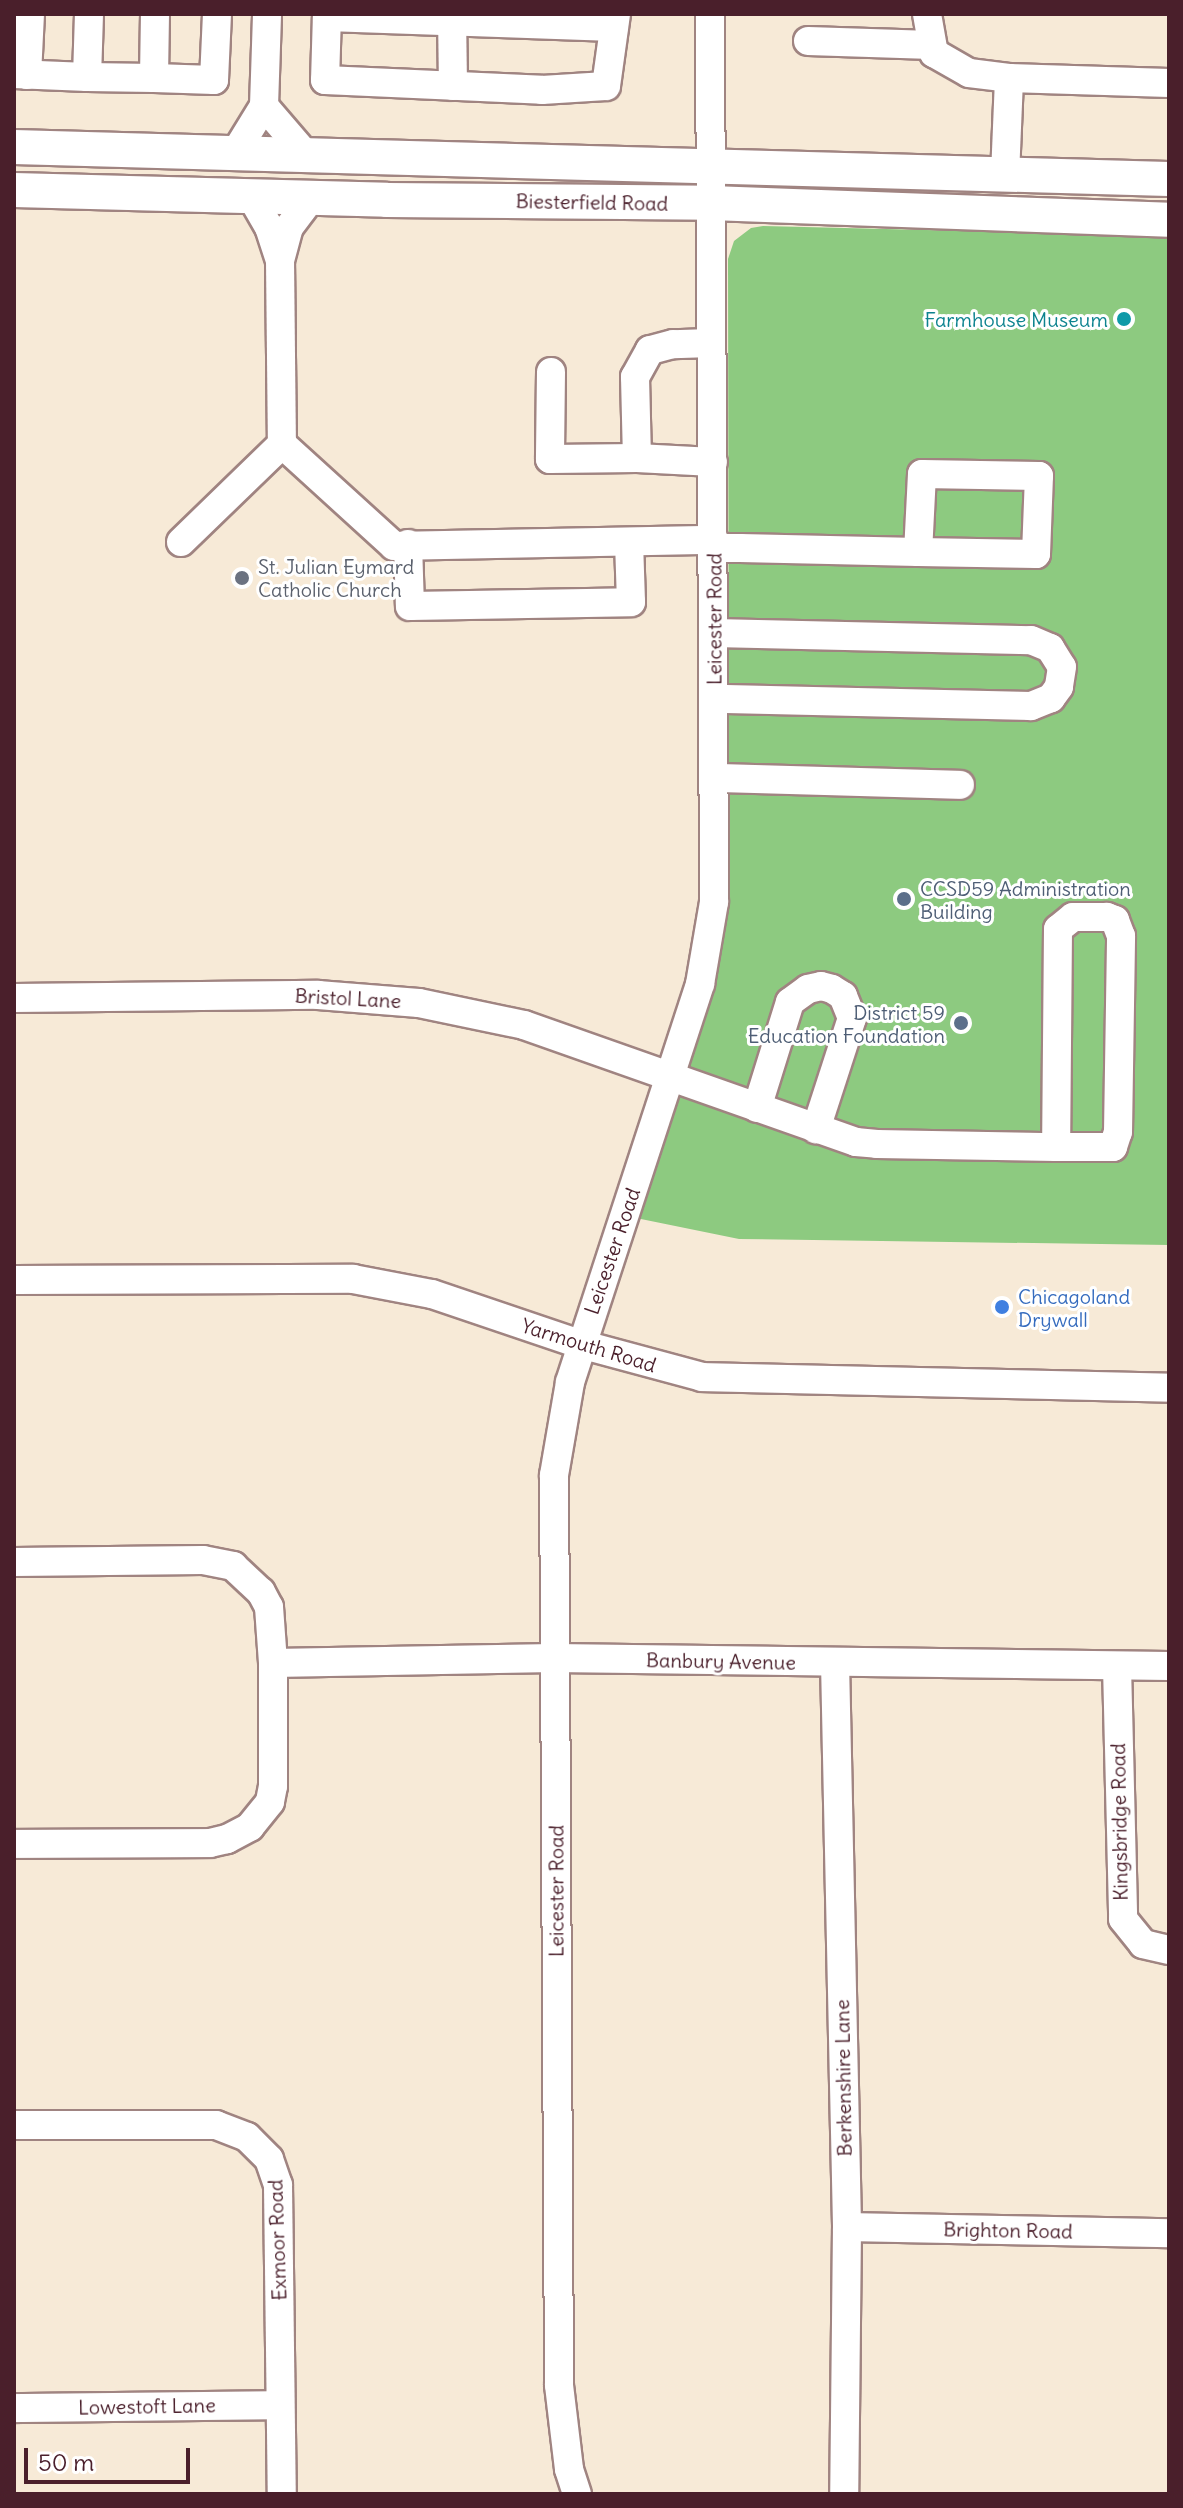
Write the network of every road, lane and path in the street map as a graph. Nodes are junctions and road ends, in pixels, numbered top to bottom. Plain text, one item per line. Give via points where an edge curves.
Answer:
1 (30, 14) edge
2 (89, 14) edge
3 (155, 14) edge
4 (217, 14) edge
5 (267, 14) edge
6 (710, 14) edge
7 (927, 14) edge
8 (327, 16) edge
9 (452, 17) edge
10 (615, 20) edge
11 (808, 41) dead end
12 (932, 45) junction
13 (21, 75) edge
14 (87, 77) junction
15 (154, 78) junction
16 (1009, 78) junction
17 (1169, 83) edge
18 (453, 86) junction
19 (264, 106) junction
20 (14, 147) edge
21 (235, 153) junction
22 (306, 155) junction
23 (711, 166) junction
24 (1005, 175) junction
25 (1169, 179) edge
26 (14, 190) edge
27 (251, 196) junction
28 (311, 198) junction
29 (711, 203) junction
30 (1169, 220) edge
31 (280, 260) junction
32 (711, 343) junction
33 (551, 372) dead end
34 (282, 444) junction
35 (637, 458) junction
36 (713, 462) junction
37 (181, 542) dead end
38 (629, 543) junction
39 (408, 544) junction
40 (714, 544) junction
41 (918, 552) junction
42 (714, 633) junction
43 (715, 699) junction
44 (716, 778) junction
45 (960, 785) dead end
46 (14, 998) edge
47 (671, 1078) junction
48 (757, 1108) junction
49 (816, 1129) junction
50 (1056, 1147) junction
51 (14, 1280) edge
52 (580, 1344) junction
53 (1169, 1388) edge
54 (14, 1562) edge
55 (554, 1658) junction
56 (835, 1662) junction
57 (273, 1663) junction
58 (1117, 1666) junction
59 (1169, 1666) edge
60 (14, 1844) edge
61 (1169, 1950) edge
62 (14, 2125) edge
63 (847, 2227) junction
64 (1169, 2233) edge
65 (280, 2405) junction
66 (14, 2408) edge
67 (282, 2494) edge
68 (577, 2494) edge
69 (844, 2494) edge

1 - 13 street
2 - 14 street
3 - 15 street
4 - 15 street via 214,80
5 - 19 street
6 - 23 street, Leicester Road
7 - 12 street
8 - 9 street
8 - 18 street via 325,80
9 - 10 street
9 - 18 street
10 - 18 street via 606,86
11 - 12 street
12 - 16 street via 934,53 969,73
13 - 14 street
14 - 15 street
16 - 17 street
16 - 24 street
19 - 21 street
19 - 22 street
20 - 21 main road, Biesterfield Road
21 - 22 main road, Biesterfield Road
22 - 23 main road, Biesterfield Road
23 - 24 main road, Biesterfield Road
23 - 29 street, Leicester Road
24 - 25 main road, Biesterfield Road
26 - 27 main road, Biesterfield Road
27 - 28 main road, Biesterfield Road
27 - 31 street
28 - 29 main road, Biesterfield Road
28 - 31 street via 289,227
29 - 30 main road, Biesterfield Road
29 - 32 street, Leicester Road
31 - 34 street
32 - 35 street via 650,350 635,377
32 - 36 street, Leicester Road
33 - 35 street via 550,459
34 - 37 street
34 - 39 street via 394,546
35 - 36 street
36 - 40 street, Leicester Road
38 - 39 street
38 - 39 street via 631,602 410,606
38 - 40 street
40 - 41 street
40 - 42 street, Leicester Road
41 - 41 street via 1036,554 1039,476 922,474
42 - 43 street, Leicester Road
42 - 43 street via 1031,640 1050,648 1062,667 1051,698 1031,706
43 - 44 street, Leicester Road
44 - 45 street
44 - 47 street, Leicester Road via 709,941
46 - 47 street, Bristol Lane via 389,999 524,1025
47 - 48 street, Bristol Lane
47 - 52 street, Leicester Road
48 - 49 street, Bristol Lane
48 - 49 street via 790,1002 808,989 832,989 843,996 852,1018
49 - 50 street, Bristol Lane via 877,1144
50 - 50 street, Bristol Lane via 1113,1147 1118,1132 1121,936 1115,920 1107,917 1073,917 1058,929
51 - 52 street, Yarmouth Road via 323,1277 385,1282
52 - 53 street, Yarmouth Road via 721,1378
52 - 55 street, Leicester Road via 554,1475
54 - 57 street via 203,1560 233,1566 269,1607
55 - 56 street, Banbury Avenue
55 - 57 street, Banbury Avenue
55 - 68 street, Leicester Road via 559,2385
56 - 58 street, Banbury Avenue
56 - 63 street, Berkenshire Lane
57 - 60 street via 273,1786 270,1802 250,1827 210,1843
58 - 59 street, Banbury Avenue
58 - 61 street, Kingsbridge Road via 1123,1919 1143,1944
62 - 65 street, Exmoor Road via 216,2125 247,2137 262,2150 278,2185
63 - 64 street, Brighton Road
63 - 69 street, Berkenshire Lane
65 - 66 street, Lowestoft Lane
65 - 67 street, Exmoor Road

